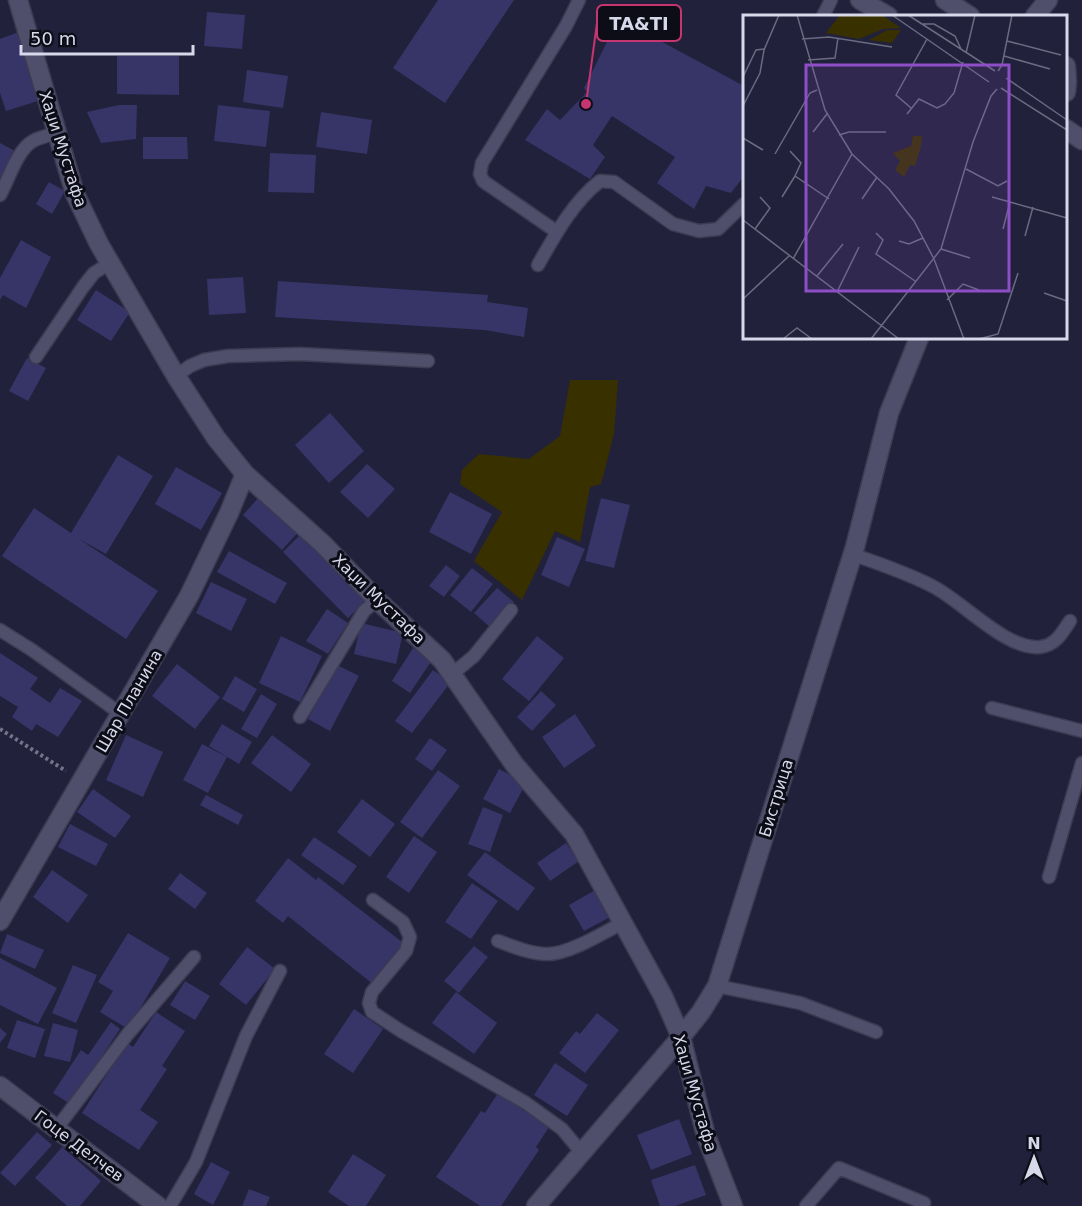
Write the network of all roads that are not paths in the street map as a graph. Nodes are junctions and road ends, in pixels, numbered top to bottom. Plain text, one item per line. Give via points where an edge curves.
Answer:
1 (18, 0) edge
2 (579, 0) edge
3 (831, 0) edge
4 (860, 0) edge
5 (945, 0) edge
6 (1048, 0) edge
7 (824, 15) edge
8 (886, 15) edge
9 (968, 15) edge
10 (1036, 15) edge
11 (1050, 15) edge
12 (1067, 69) edge
13 (1082, 86) edge
14 (1067, 130) edge
15 (57, 133) junction
16 (1082, 140) edge
17 (0, 195) edge
18 (743, 205) edge
19 (557, 232) junction
20 (110, 263) junction
21 (538, 265) dead end
22 (919, 339) edge
23 (36, 357) dead end
24 (428, 361) dead end
25 (176, 376) junction
26 (245, 474) junction
27 (852, 554) junction
28 (376, 600) junction
29 (511, 610) dead end
30 (1070, 621) dead end
31 (0, 630) edge
32 (452, 675) junction
33 (992, 708) dead end
34 (121, 714) junction
35 (300, 717) dead end
36 (1082, 731) edge
37 (1082, 763) edge
38 (1049, 877) dead end
39 (373, 900) dead end
40 (0, 921) edge
41 (622, 923) junction
42 (498, 941) dead end
43 (194, 957) dead end
44 (280, 971) dead end
45 (717, 986) junction
46 (876, 1032) dead end
47 (681, 1037) junction
48 (0, 1086) edge
49 (57, 1128) junction
50 (582, 1153) junction
51 (924, 1203) dead end
52 (158, 1206) edge
53 (170, 1206) edge
54 (536, 1206) edge
55 (733, 1206) edge
56 (806, 1206) edge

1 - 15 street, Хаџи Мустафа
2 - 19 lane via 482,163 480,174 483,181
3 - 7 lane
4 - 8 street
5 - 9 street
6 - 10 street
6 - 11 street
12 - 13 street
14 - 16 street
15 - 17 lane via 33,141 21,153
15 - 20 street, Хаџи Мустафа via 75,194
18 - 19 lane via 718,229 699,231 673,224 614,182 600,181
19 - 21 lane
20 - 23 lane via 94,273
20 - 25 street, Хаџи Мустафа
22 - 27 street, Бистрица via 889,412
24 - 25 lane via 300,354 228,356 204,360
25 - 26 street, Хаџи Мустафа
26 - 28 street, Хаџи Мустафа via 323,543
26 - 34 street, Шар Планина via 189,596
27 - 30 lane via 932,586 954,598 979,620 1026,646 1042,647 1057,641
27 - 45 street, Бистрица
28 - 32 street, Хаџи Мустафа via 442,660
28 - 35 lane via 364,611
29 - 32 lane via 474,656
31 - 34 lane
32 - 41 street, Хаџи Мустафа via 514,764 574,834
33 - 36 lane
34 - 40 street, Шар Планина
37 - 38 lane
39 - 50 lane via 403,922 410,937 406,951 372,992 372,1012 526,1103 562,1129
41 - 42 lane via 550,954
41 - 47 street, Хаџи Мустафа
43 - 49 lane via 127,1035
44 - 53 lane via 246,1036 196,1162
45 - 46 lane via 800,1003
45 - 47 street, Бистрица
47 - 50 street, Бистрица
47 - 55 street, Хаџи Мустафа via 706,1136
48 - 49 street, Гоце Делчев
49 - 52 street, Гоце Делчев
50 - 54 street, Бистрица
51 - 56 lane via 839,1168

